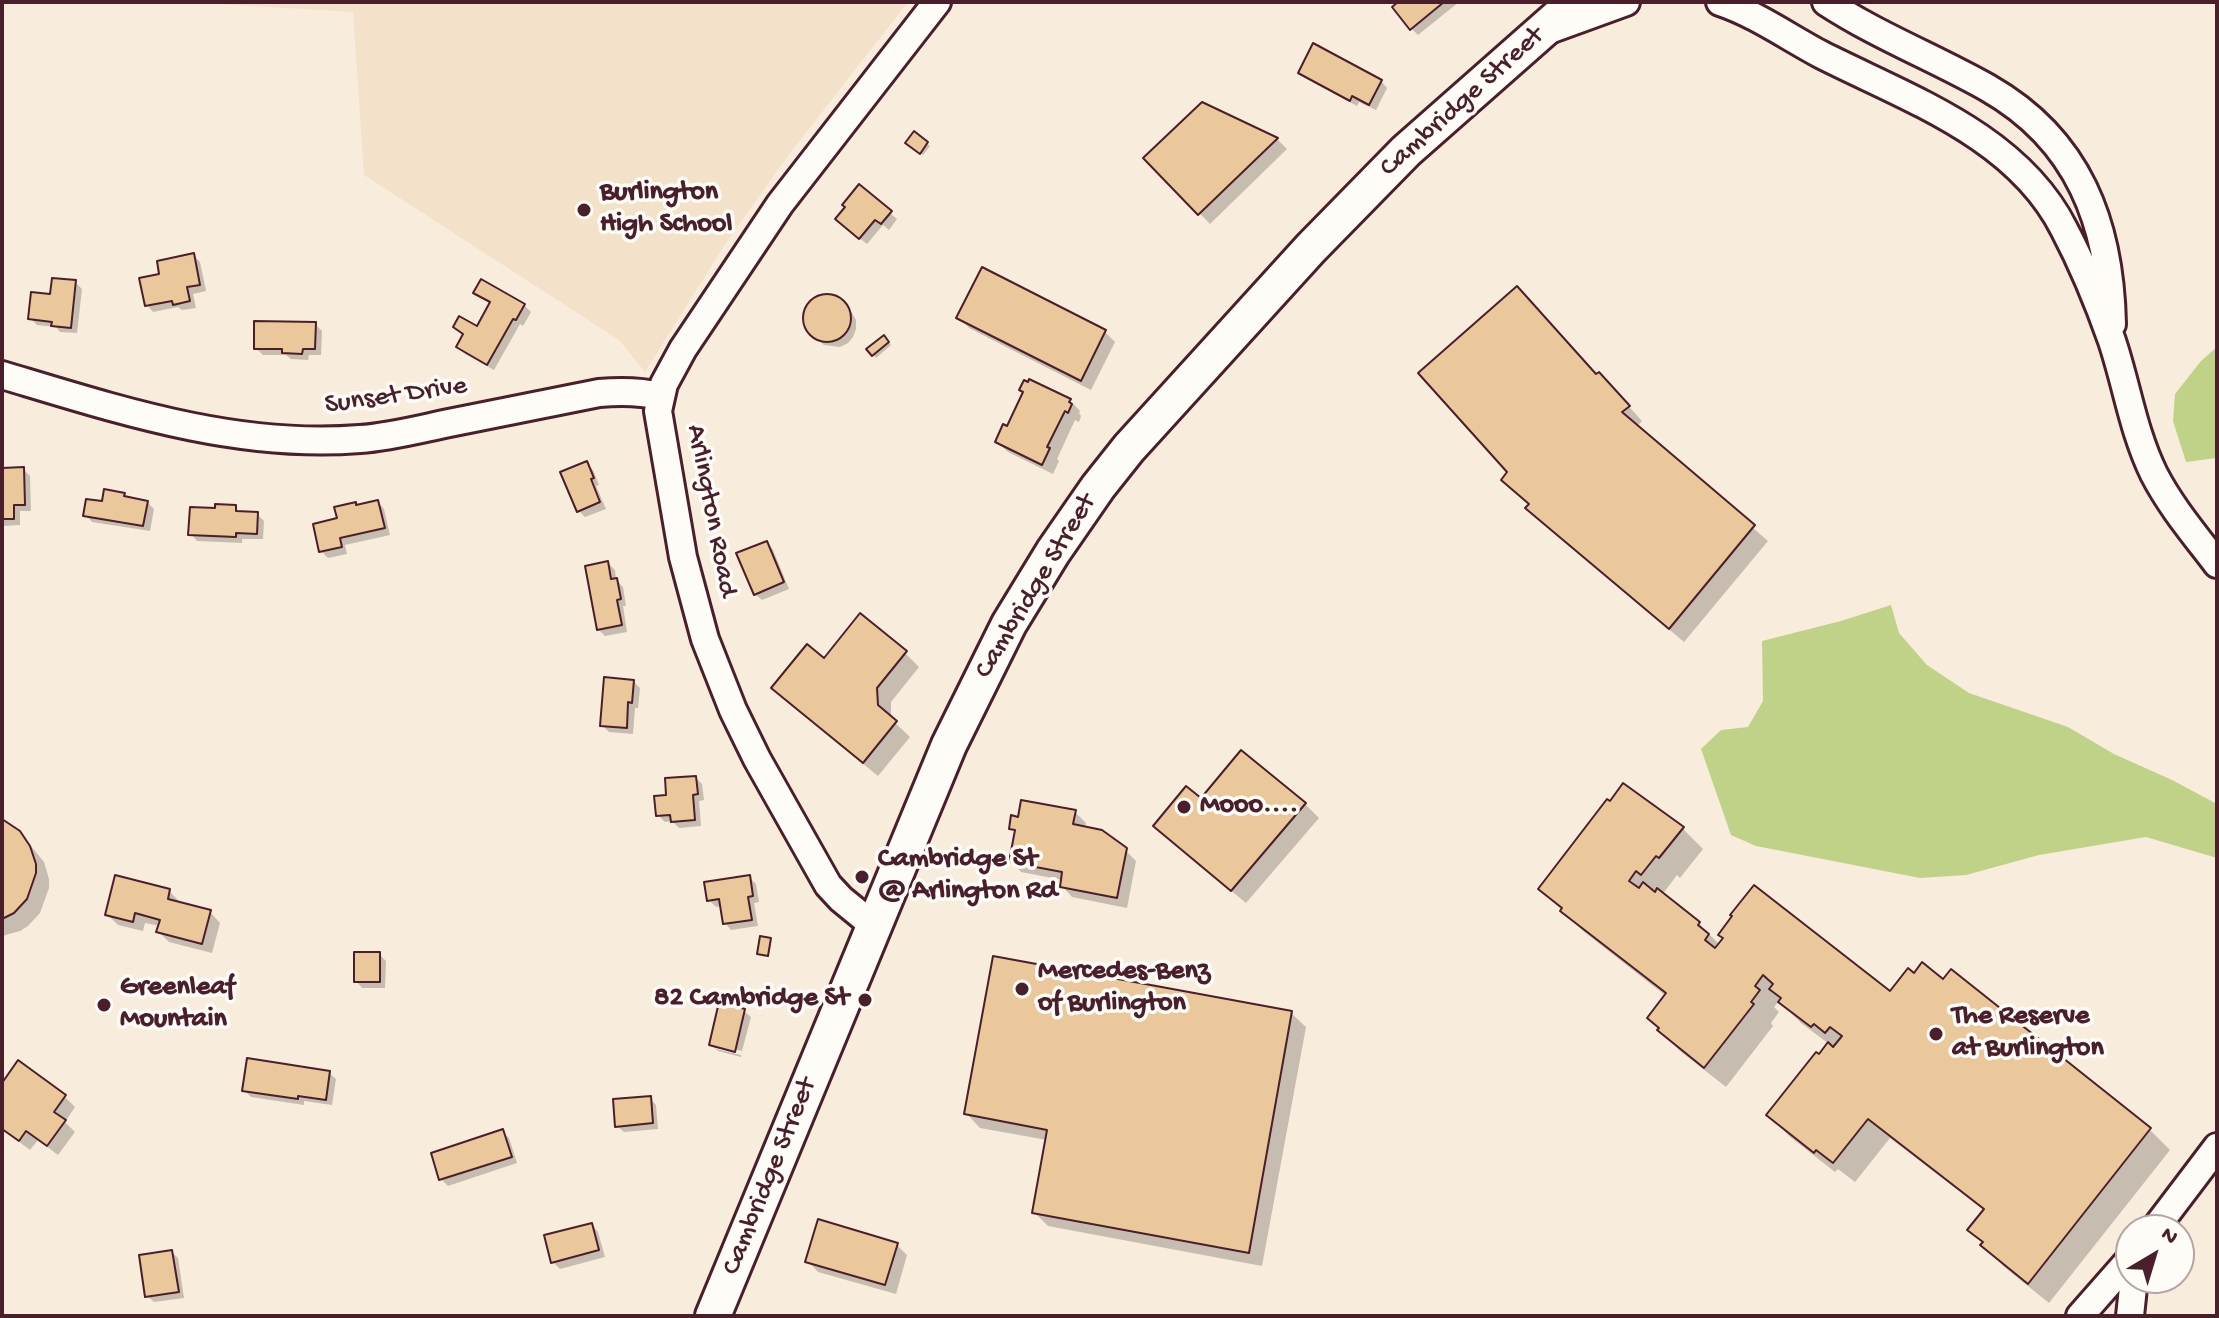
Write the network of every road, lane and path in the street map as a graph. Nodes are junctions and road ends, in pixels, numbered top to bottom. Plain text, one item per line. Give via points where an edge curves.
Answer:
1 (937, 2) edge
2 (1575, 2) edge
3 (1626, 2) edge
4 (1720, 2) edge
5 (1752, 2) edge
6 (1826, 2) edge
7 (1538, 34) junction
8 (1820, 54) junction
9 (2112, 344) junction
10 (2, 375) edge
11 (660, 396) junction
12 (2217, 564) edge
13 (874, 926) junction
14 (2217, 1147) edge
15 (2166, 1214) edge
16 (2115, 1276) edge
17 (2132, 1294) edge
18 (713, 1316) edge
19 (2080, 1316) edge
20 (2130, 1316) edge

1 - 11 street, Arlington Road via 780,204 692,336
2 - 7 main road, Cambridge Street
3 - 7 street
4 - 8 street
5 - 8 street
6 - 9 street via 1991,89 2052,140 2075,171 2101,231 2110,273
7 - 13 main road, Cambridge Street via 1346,211 1105,477 1009,624 949,745
8 - 9 street via 1946,118 2015,164 2063,226
9 - 12 street via 2134,424 2155,475
10 - 11 street, Sunset Drive via 174,424 319,441 382,437 599,393 642,391
11 - 13 street, Arlington Road via 659,422 683,557 717,672 757,759 826,882
13 - 18 main road, Cambridge Street
14 - 15 street
16 - 19 street
17 - 20 street

